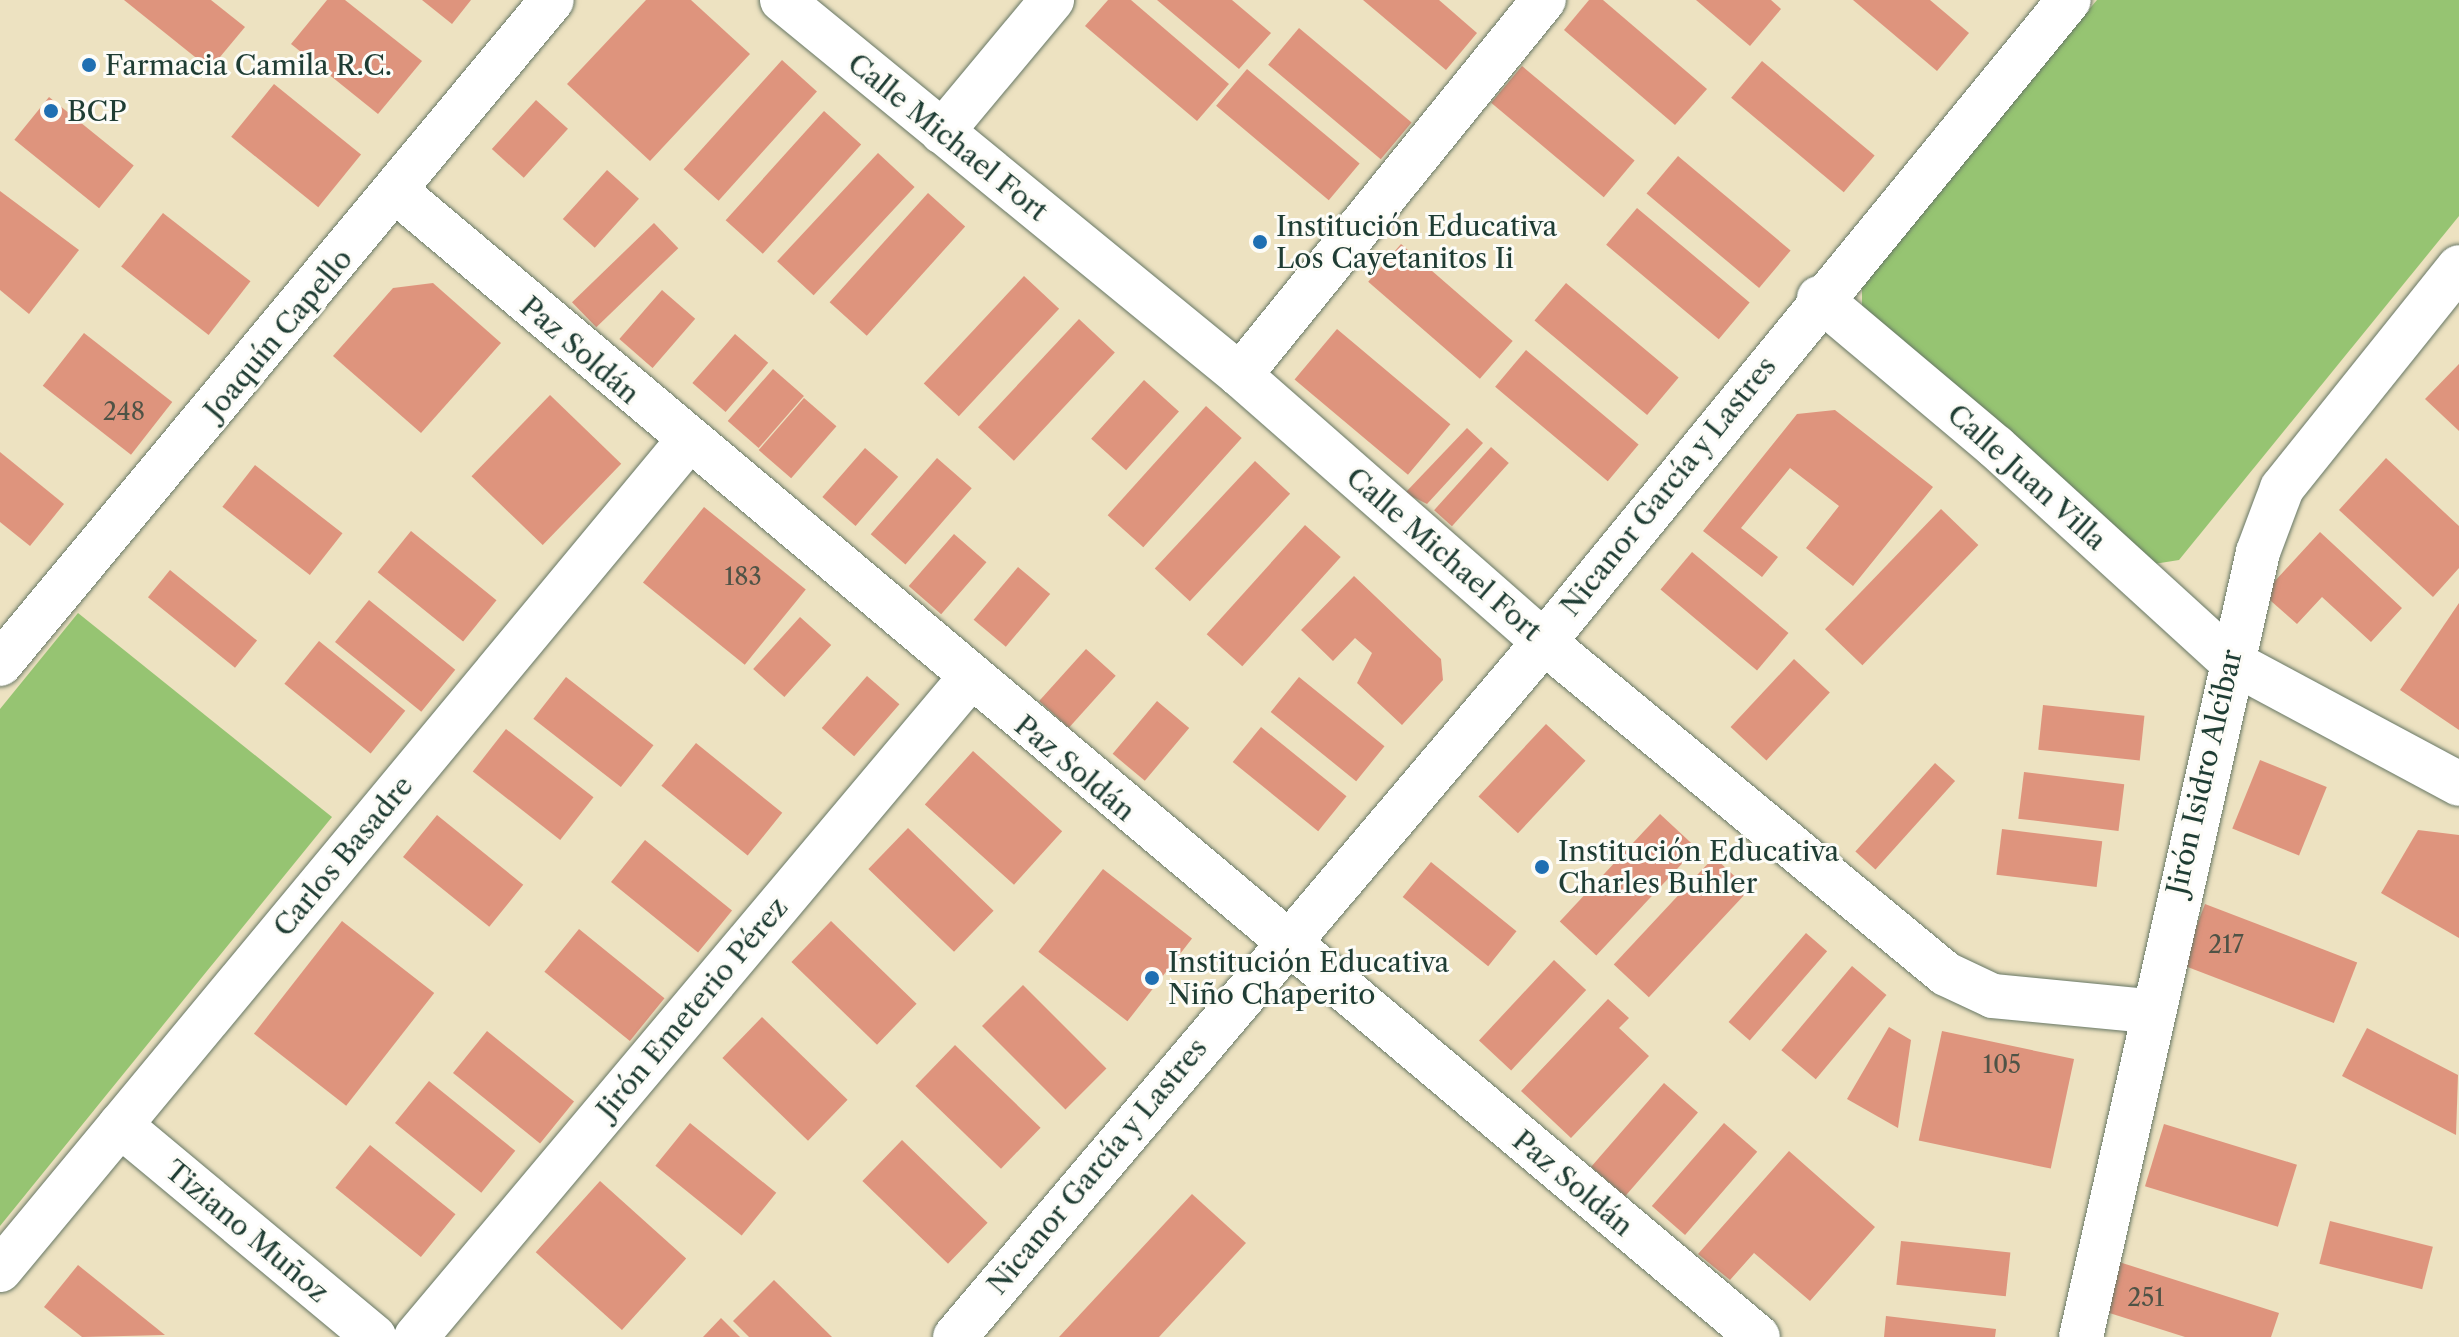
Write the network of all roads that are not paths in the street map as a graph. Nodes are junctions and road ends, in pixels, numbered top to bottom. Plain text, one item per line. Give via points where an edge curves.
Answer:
1 (552, 0) edge
2 (782, 0) edge
3 (1052, 0) edge
4 (1544, 0) edge
5 (2069, 0) edge
6 (942, 132) junction
7 (398, 193) junction
8 (2459, 267) edge
9 (1819, 298) junction
10 (1240, 375) junction
11 (687, 442) junction
12 (1544, 642) junction
13 (2230, 661) junction
14 (0, 664) edge
15 (969, 679) junction
16 (2459, 784) edge
17 (1283, 942) junction
18 (2149, 1011) junction
19 (120, 1125) junction
20 (0, 1270) edge
21 (374, 1337) edge
22 (416, 1337) edge
23 (955, 1337) edge
24 (1758, 1337) edge
25 (2081, 1337) edge

1 - 7 street, Joaquín Capello
2 - 6 street, Calle Michael Fort
3 - 6 street
4 - 10 street
5 - 9 street, Nicanor García y Lastres
6 - 10 street, Calle Michael Fort
7 - 11 street, Paz Soldán
7 - 14 street, Joaquín Capello
8 - 13 street, Jirón Isidro Alcíbar via 2282,488
9 - 12 street, Nicanor García y Lastres
9 - 13 street, Calle Juan Villa via 1996,447
10 - 12 street, Calle Michael Fort
11 - 15 street, Paz Soldán
11 - 19 street, Carlos Basadre
12 - 17 street, Nicanor García y Lastres
12 - 18 street, Calle Michael Fort via 1946,974 1993,996
13 - 16 street, Calle Juan Villa
13 - 18 street, Jirón Isidro Alcíbar
15 - 17 street, Paz Soldán
15 - 22 street, Jirón Emeterio Pérez
17 - 23 street, Nicanor García y Lastres
17 - 24 street, Paz Soldán
18 - 25 street, Jirón Isidro Alcíbar
19 - 20 street, Carlos Basadre
19 - 21 street, Tiziano Muñoz

